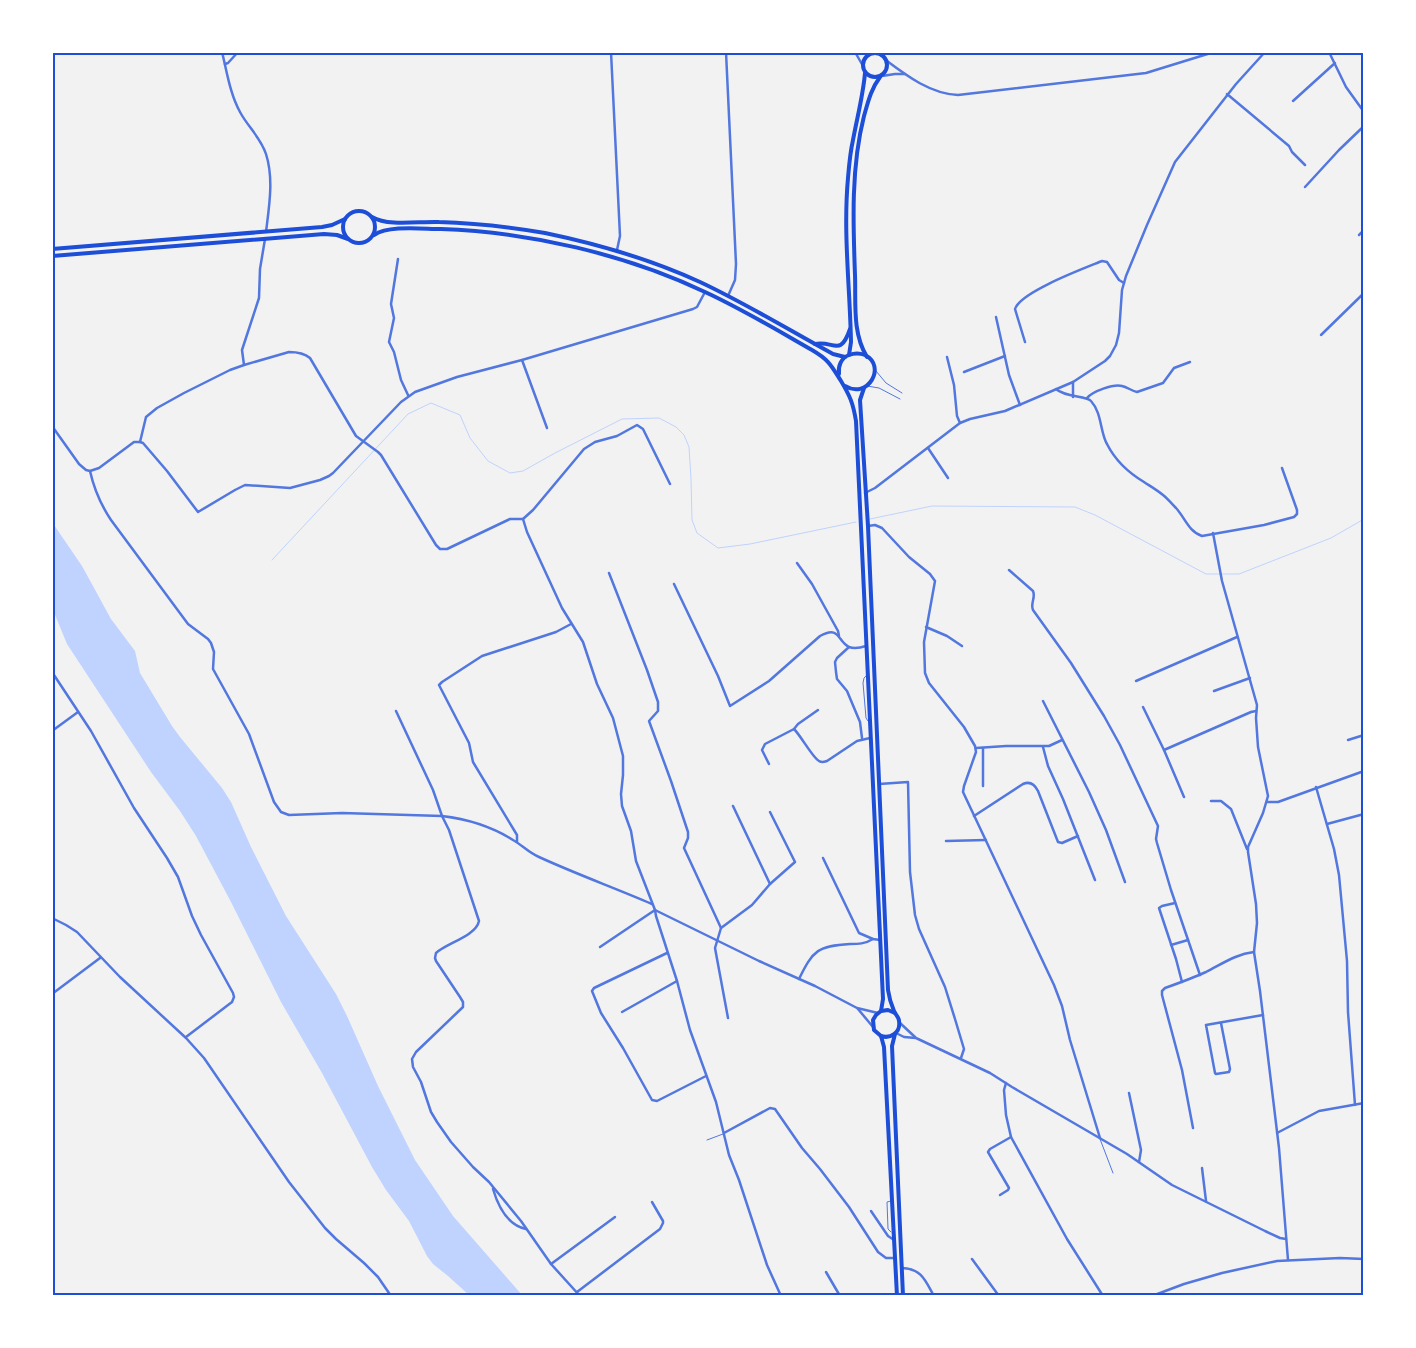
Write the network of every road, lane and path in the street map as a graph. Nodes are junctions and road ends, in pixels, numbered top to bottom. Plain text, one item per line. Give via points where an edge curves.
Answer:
1 (222, 52) edge
2 (238, 52) edge
3 (611, 52) edge
4 (726, 52) edge
5 (854, 52) edge
6 (886, 52) edge
7 (1214, 52) edge
8 (1329, 52) edge
9 (1359, 52) edge
10 (871, 53) edge
11 (1264, 53) edge
12 (1364, 54) edge
13 (886, 59) junction
14 (1335, 63) junction
15 (225, 64) junction
16 (863, 66) junction
17 (865, 73) junction
18 (907, 74) junction
19 (881, 76) junction
20 (1227, 94) junction
21 (1293, 101) dead end
22 (1364, 112) edge
23 (1364, 126) edge
24 (1305, 165) dead end
25 (1305, 187) dead end
26 (372, 217) junction
27 (345, 219) junction
28 (1364, 230) edge
29 (266, 232) junction
30 (374, 235) junction
31 (1358, 235) dead end
32 (265, 239) junction
33 (348, 239) junction
34 (52, 249) edge
35 (617, 250) junction
36 (52, 256) edge
37 (398, 259) dead end
38 (1124, 283) junction
39 (705, 292) junction
40 (1364, 293) edge
41 (728, 296) junction
42 (996, 317) dead end
43 (851, 327) junction
44 (1321, 335) dead end
45 (1025, 342) dead end
46 (815, 344) junction
47 (849, 354) junction
48 (1005, 356) junction
49 (845, 357) junction
50 (867, 357) junction
51 (947, 357) dead end
52 (522, 360) junction
53 (1190, 362) dead end
54 (244, 365) junction
55 (874, 369) junction
56 (964, 372) dead end
57 (839, 376) junction
58 (1073, 382) junction
59 (844, 384) junction
60 (866, 387) junction
61 (1056, 389) junction
62 (902, 393) dead end
63 (408, 395) junction
64 (1073, 397) junction
65 (900, 398) dead end
66 (1087, 398) junction
67 (1020, 405) junction
68 (960, 423) junction
69 (52, 426) edge
70 (547, 428) dead end
71 (363, 441) junction
72 (140, 442) junction
73 (928, 448) junction
74 (1282, 468) dead end
75 (90, 471) junction
76 (948, 478) dead end
77 (670, 484) dead end
78 (866, 493) junction
79 (523, 518) junction
80 (868, 526) junction
81 (1213, 533) junction
82 (797, 563) dead end
83 (1009, 570) dead end
84 (609, 574) dead end
85 (674, 584) dead end
86 (571, 624) junction
87 (926, 627) junction
88 (839, 636) junction
89 (1237, 637) junction
90 (866, 646) junction
91 (962, 646) dead end
92 (848, 647) junction
93 (52, 672) edge
94 (1250, 678) junction
95 (1136, 681) dead end
96 (1214, 691) dead end
97 (1042, 701) dead end
98 (1143, 707) dead end
99 (818, 710) dead end
100 (396, 711) dead end
101 (1256, 711) junction
102 (78, 712) junction
103 (794, 729) junction
104 (52, 731) edge
105 (1364, 735) edge
106 (870, 738) junction
107 (862, 739) junction
108 (1062, 740) junction
109 (1348, 740) dead end
110 (1043, 747) junction
111 (976, 748) junction
112 (983, 748) junction
113 (1164, 750) junction
114 (769, 764) dead end
115 (1364, 771) edge
116 (879, 784) junction
117 (983, 786) dead end
118 (1316, 787) junction
119 (1184, 797) dead end
120 (1211, 801) dead end
121 (1267, 802) junction
122 (733, 806) dead end
123 (770, 812) dead end
124 (1364, 814) edge
125 (442, 816) junction
126 (974, 816) junction
127 (1327, 824) junction
128 (1078, 836) junction
129 (986, 840) junction
130 (946, 841) dead end
131 (517, 842) junction
132 (1248, 850) junction
133 (823, 858) dead end
134 (1095, 880) dead end
135 (1125, 882) dead end
136 (770, 884) junction
137 (1175, 903) junction
138 (653, 905) junction
139 (655, 910) junction
140 (52, 918) edge
141 (721, 928) junction
142 (873, 939) junction
143 (880, 940) junction
144 (1188, 940) junction
145 (716, 941) junction
146 (1171, 945) junction
147 (600, 947) dead end
148 (668, 952) junction
149 (1254, 952) junction
150 (100, 958) junction
151 (1200, 975) junction
152 (798, 979) junction
153 (677, 981) junction
154 (1182, 982) junction
155 (52, 994) edge
156 (857, 1008) junction
157 (622, 1012) dead end
158 (880, 1012) junction
159 (895, 1013) junction
160 (1263, 1015) junction
161 (728, 1018) dead end
162 (1221, 1022) junction
163 (900, 1023) junction
164 (873, 1027) junction
165 (895, 1034) junction
166 (881, 1036) junction
167 (186, 1038) junction
168 (916, 1038) junction
169 (961, 1058) junction
170 (706, 1076) junction
171 (1006, 1083) junction
172 (1128, 1093) dead end
173 (1363, 1103) edge
174 (1354, 1105) junction
175 (1364, 1126) edge
176 (1193, 1128) dead end
177 (1277, 1132) junction
178 (724, 1133) junction
179 (1011, 1137) junction
180 (1100, 1138) junction
181 (707, 1140) dead end
182 (1139, 1162) junction
183 (1202, 1168) dead end
184 (1112, 1173) dead end
185 (493, 1187) junction
186 (1000, 1195) dead end
187 (1206, 1201) junction
188 (652, 1202) dead end
189 (871, 1211) dead end
190 (615, 1217) dead end
191 (527, 1229) junction
192 (1286, 1239) junction
193 (894, 1240) junction
194 (895, 1258) junction
195 (972, 1259) dead end
196 (1364, 1259) edge
197 (1288, 1260) junction
198 (551, 1264) junction
199 (902, 1268) junction
200 (826, 1272) dead end
201 (578, 1294) edge
202 (391, 1296) edge
203 (781, 1296) edge
204 (840, 1296) edge
205 (897, 1296) edge
206 (903, 1296) edge
207 (934, 1296) edge
208 (999, 1296) edge
209 (1103, 1296) edge
210 (1152, 1296) edge

1 - 15 street
2 - 15 street
3 - 35 street via 620,236
4 - 41 street via 736,264 735,280
5 - 16 street
6 - 13 main road
7 - 18 street via 1146,73 962,95 938,92
8 - 14 street
9 - 12 street
10 - 13 main road
10 - 16 main road
11 - 20 street
13 - 18 street
13 - 19 main road via 887,70
14 - 21 street
14 - 22 street via 1346,87
15 - 29 street via 239,109 266,154 270,207
16 - 17 main road
17 - 19 main road via 872,77
17 - 43 main road via 852,142 848,187
18 - 19 street
19 - 50 main road via 872,89 862,124 854,194 857,329
20 - 24 street via 1289,146
20 - 38 street via 1175,162
23 - 25 street
26 - 27 main road via 359,211
26 - 30 main road
26 - 35 main road via 392,222 496,226
27 - 29 main road via 328,226
27 - 33 main road via 343,230
28 - 31 street
29 - 34 main road
30 - 33 main road via 360,244
30 - 39 main road via 388,229 428,229 488,232 532,239 592,251 652,270
32 - 33 main road via 329,234
32 - 36 main road
32 - 54 street via 259,298 242,350
35 - 41 main road
37 - 63 street via 389,342
38 - 45 street via 1107,262 1102,261 1031,293 1015,309
38 - 58 street via 1119,333 1113,351 1105,361
39 - 52 street via 694,309
39 - 57 main road via 823,356
40 - 44 street
41 - 46 main road
42 - 48 street
43 - 46 main road via 846,340 838,346
43 - 47 main road
46 - 49 main road
47 - 49 main road
47 - 50 main road via 859,353
48 - 56 street
48 - 67 street
49 - 57 main road via 839,366
50 - 55 main road
51 - 68 street
52 - 63 street via 457,377
52 - 70 street
53 - 66 street via 1174,368 1163,383 1141,391 1117,386 1097,390
54 - 71 street via 290,352 306,355 356,436
54 - 72 street via 157,408 146,417
55 - 60 main road via 873,379
55 - 62 lane via 886,383
57 - 59 main road
58 - 61 street
58 - 64 street
59 - 60 main road via 853,389
59 - 90 main road via 852,400 856,421
60 - 65 lane via 879,388
60 - 78 main road via 860,400
61 - 64 street
61 - 67 street
63 - 71 street
64 - 66 street
66 - 81 street via 1093,403 1107,445 1120,463 1164,495 1196,534
67 - 68 street
68 - 73 street
69 - 75 street via 79,464
71 - 72 street via 326,478 290,488 245,485 198,512 152,452
71 - 79 street via 378,452 440,549 447,549 510,519
72 - 75 street via 134,442
73 - 76 street
73 - 78 street
74 - 81 street via 1297,510 1294,517
75 - 125 street via 110,520 184,620 211,643 213,669 249,734 280,812 289,815
77 - 79 street via 637,425 584,449
78 - 80 main road
79 - 86 street
80 - 87 street via 882,528 933,578 935,584
80 - 116 main road
81 - 89 street
82 - 88 street via 830,615
83 - 137 street via 1033,591 1033,610 1100,708 1133,770 1158,826 1157,843
84 - 141 street via 658,702 658,711 649,721 688,832 684,848
85 - 88 street via 730,706 768,681 820,636 830,633
86 - 131 street via 482,656 439,685 469,743 473,762 518,835
86 - 138 street via 583,642 613,718 623,756 622,806 631,831 636,861
87 - 91 street
87 - 111 street via 925,674
88 - 92 street
89 - 94 street
89 - 95 street
90 - 92 street
90 - 106 main road
92 - 107 street via 835,662 836,672 860,722
93 - 102 street
94 - 96 street
94 - 101 street
97 - 108 street
98 - 113 street
99 - 103 street
100 - 125 street
101 - 113 street
101 - 121 street
102 - 104 street
102 - 167 street via 174,871 198,928 233,993 232,1002
103 - 107 street via 816,759 823,762
103 - 114 street via 765,744 762,750
105 - 109 street
106 - 107 street
106 - 143 main road
108 - 110 street
108 - 135 street via 1106,830
110 - 112 street
110 - 128 street
111 - 112 street
111 - 126 street via 963,790
112 - 117 street
113 - 119 street
115 - 118 street
116 - 159 main road via 888,990
116 - 169 street via 908,782 910,872 915,914 945,987 964,1049
118 - 121 street via 1278,802
118 - 127 street
120 - 132 street via 1221,801 1231,809
121 - 132 street
122 - 136 street
123 - 136 street via 795,862
124 - 127 street
125 - 131 street via 482,825
125 - 185 street via 479,924 436,953 436,961 460,996 463,1007 416,1052 412,1063 437,1122
126 - 128 street via 1029,783 1038,791 1058,842
126 - 129 street
127 - 174 street via 1339,876
128 - 134 street
129 - 130 street
129 - 180 street via 1054,985
131 - 138 street via 538,856
132 - 149 street via 1256,904
133 - 142 street via 859,933
136 - 141 street via 752,905
137 - 144 street
137 - 146 street via 1159,908
138 - 139 street
139 - 145 street
139 - 147 street
139 - 148 street
140 - 150 street via 72,928
141 - 145 street
142 - 143 street
142 - 152 street via 862,944 819,950 811,956
143 - 158 main road via 883,999
144 - 146 street
144 - 151 street
145 - 152 street
145 - 161 street
146 - 154 street
148 - 153 street
148 - 170 street via 592,991 601,1013 652,1100 657,1101
149 - 151 street via 1231,959
149 - 160 street
150 - 155 street
150 - 167 street
151 - 154 street
152 - 156 street
153 - 157 street
153 - 170 street
154 - 176 street via 1165,988 1162,995
156 - 158 street
156 - 164 street
158 - 159 main road via 888,1010
158 - 164 main road via 873,1020
159 - 163 main road
160 - 162 street
160 - 177 street
162 - 162 street via 1206,1025 1216,1074 1230,1069
163 - 165 main road
163 - 168 street
164 - 166 main road
165 - 166 main road
165 - 168 street
165 - 199 main road via 892,1046
166 - 193 main road
167 - 202 street via 325,1228 373,1272
168 - 169 street
169 - 171 street
170 - 178 street
171 - 179 street via 1006,1115
171 - 180 street
172 - 182 street via 1141,1150
173 - 174 street
173 - 175 street
174 - 177 street via 1320,1111
177 - 192 street
178 - 181 lane
178 - 194 street via 770,1108 775,1109 849,1207 878,1252 886,1258
178 - 203 street via 767,1265
179 - 186 street via 988,1152 1008,1188
179 - 209 street via 1066,1239
180 - 182 street
180 - 184 lane
182 - 187 street via 1172,1185
183 - 187 street
185 - 191 street
185 - 191 street via 507,1218
187 - 192 street
188 - 201 street via 663,1223 660,1229
189 - 193 street
190 - 198 street
191 - 198 street
192 - 197 street
193 - 194 main road
194 - 205 main road
195 - 208 street
196 - 197 street
197 - 210 street via 1222,1273
198 - 201 street
199 - 206 main road
199 - 207 street via 910,1268 920,1274
200 - 204 street

